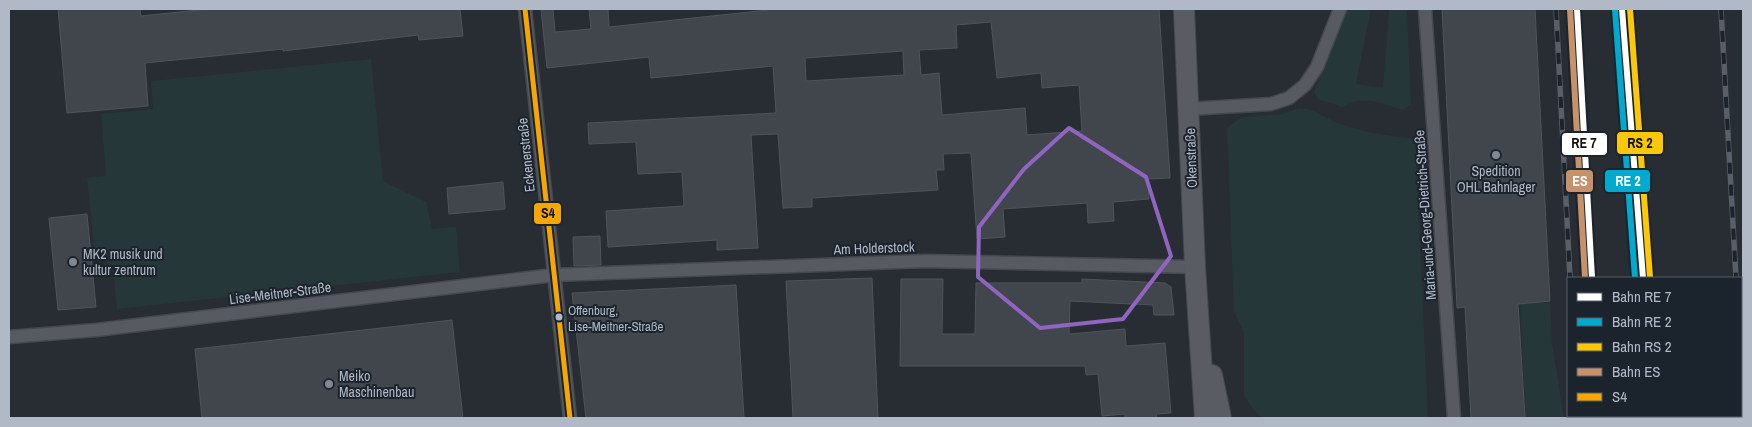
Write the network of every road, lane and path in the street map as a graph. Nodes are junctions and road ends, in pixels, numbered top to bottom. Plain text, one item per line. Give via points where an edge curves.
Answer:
1 (526, 9) edge
2 (1184, 9) edge
3 (1340, 9) edge
4 (1426, 9) edge
5 (1188, 109) junction
6 (1195, 267) junction
7 (554, 275) junction
8 (9, 337) edge
9 (1213, 416) edge
10 (570, 418) edge
11 (1454, 418) edge

1 - 7 street, Eckenerstraße
2 - 5 main road, Okenstraße
3 - 5 street via 1317,67 1305,85 1289,98 1272,104
4 - 11 street, Maria-und-Georg-Dietrich-Straße
5 - 6 main road, Okenstraße
6 - 7 street, Am Holderstock via 925,261
6 - 9 main road, Okenstraße
7 - 8 street, Lise-Meitner-Straße via 86,331
7 - 10 street, Eckenerstraße

